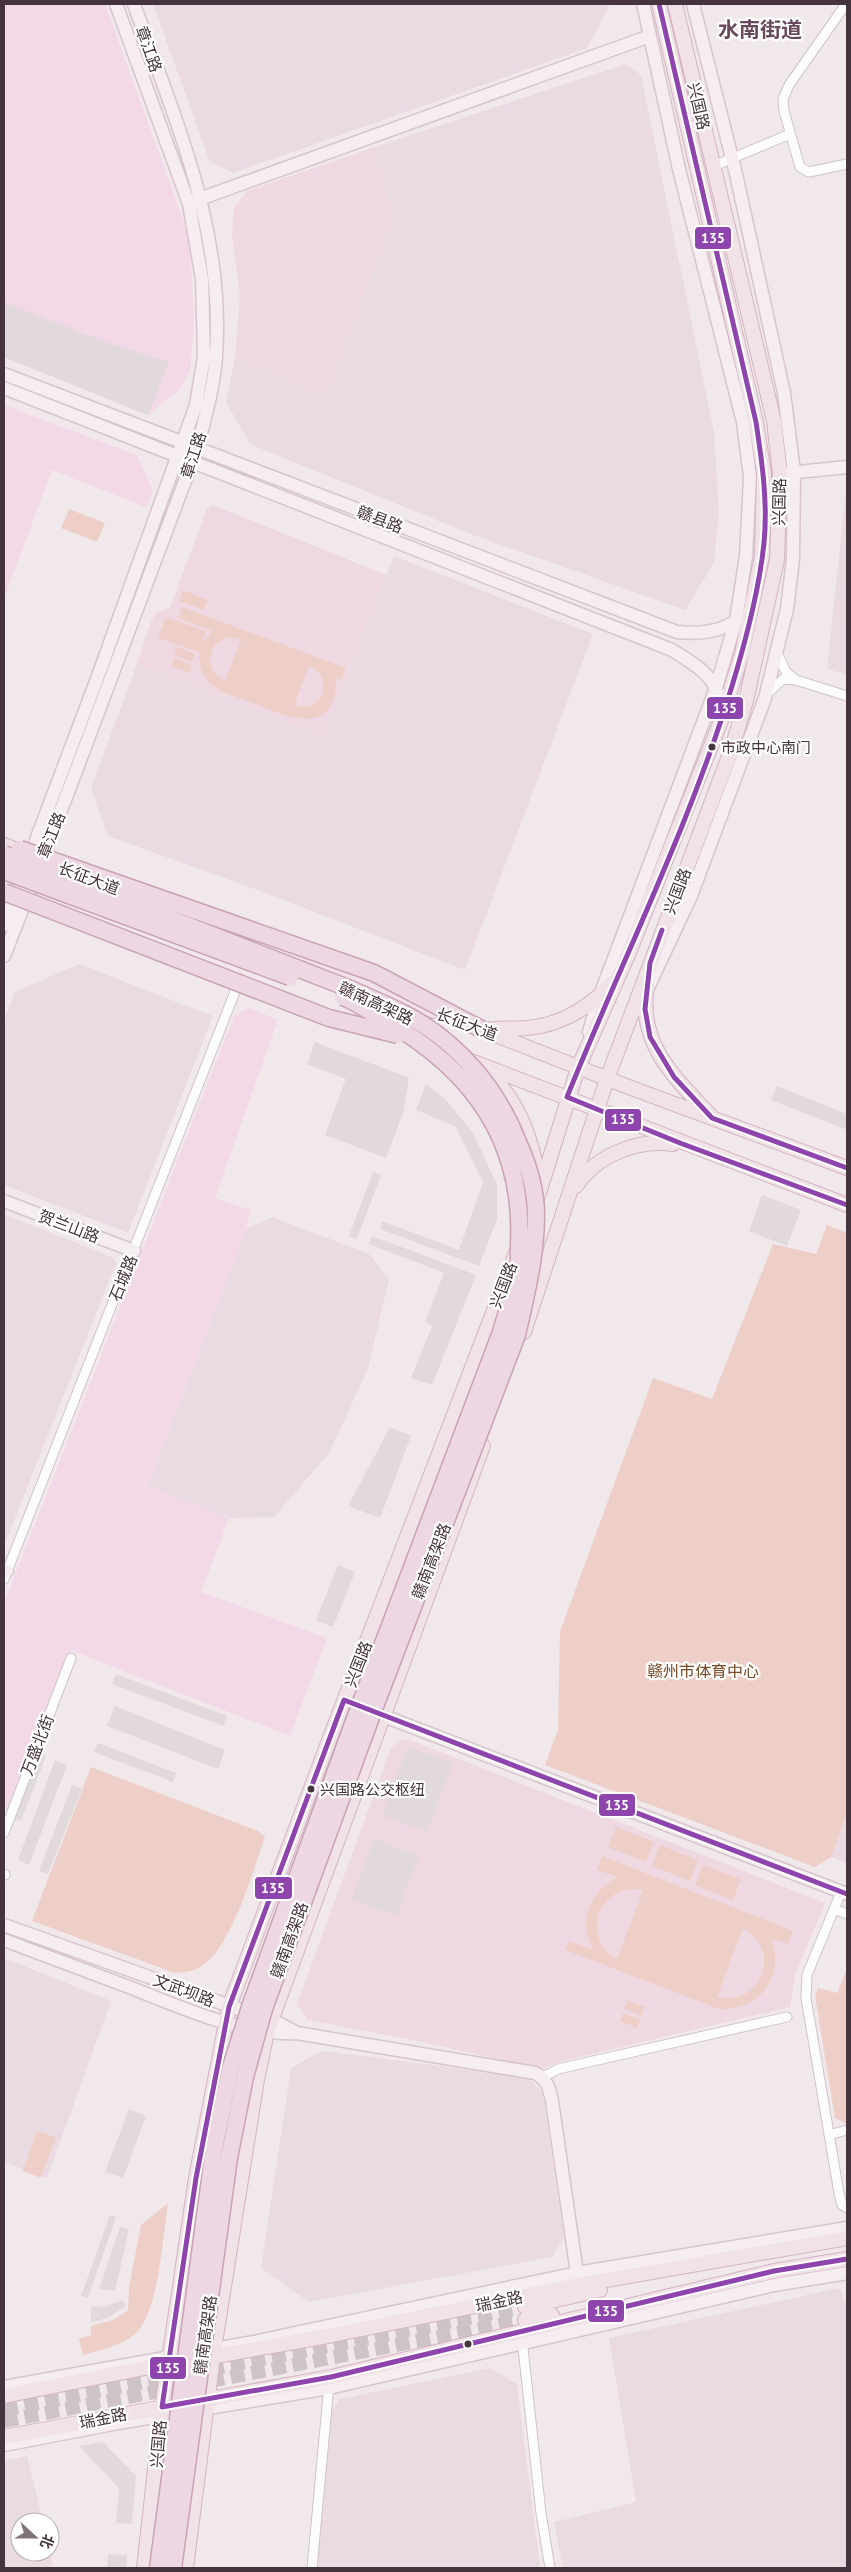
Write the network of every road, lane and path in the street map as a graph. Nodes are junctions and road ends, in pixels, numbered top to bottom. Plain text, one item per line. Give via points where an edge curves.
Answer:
1 (116, 4) edge
2 (134, 4) edge
3 (643, 4) edge
4 (659, 4) edge
5 (675, 4) edge
6 (693, 4) edge
7 (846, 4) edge
8 (650, 36) junction
9 (790, 134) junction
10 (732, 158) junction
11 (847, 164) edge
12 (714, 166) junction
13 (202, 198) junction
14 (189, 204) junction
15 (4, 374) edge
16 (4, 388) edge
17 (182, 442) junction
18 (197, 449) junction
19 (176, 457) junction
20 (191, 463) junction
21 (847, 467) edge
22 (787, 473) junction
23 (752, 603) junction
24 (736, 620) junction
25 (777, 652) junction
26 (796, 680) junction
27 (716, 688) junction
28 (847, 696) edge
29 (765, 698) junction
30 (724, 712) junction
31 (4, 844) edge
32 (4, 854) edge
33 (35, 857) junction
34 (4, 871) edge
35 (13, 889) edge
36 (4, 925) edge
37 (628, 955) junction
38 (4, 956) edge
39 (650, 963) junction
40 (241, 977) junction
41 (646, 993) junction
42 (599, 998) junction
43 (483, 1030) junction
44 (398, 1035) junction
45 (474, 1062) junction
46 (578, 1068) junction
47 (607, 1079) junction
48 (568, 1097) junction
49 (598, 1109) junction
50 (712, 1118) junction
51 (694, 1148) junction
52 (847, 1168) edge
53 (539, 1192) junction
54 (4, 1201) edge
55 (847, 1205) edge
56 (562, 1215) junction
57 (134, 1251) junction
58 (5, 1573) edge
59 (71, 1658) dead end
60 (344, 1700) junction
61 (384, 1717) junction
62 (4, 1833) edge
63 (844, 1893) edge
64 (834, 1909) junction
65 (847, 1914) edge
66 (4, 1925) edge
67 (4, 1940) edge
68 (229, 2007) junction
69 (788, 2017) dead end
70 (226, 2021) junction
71 (269, 2026) junction
72 (543, 2077) junction
73 (847, 2130) edge
74 (829, 2135) junction
75 (847, 2208) edge
76 (847, 2228) edge
77 (847, 2238) edge
78 (770, 2253) junction
79 (847, 2259) edge
80 (847, 2273) edge
81 (578, 2279) junction
82 (524, 2325) junction
83 (213, 2353) junction
84 (168, 2360) junction
85 (330, 2382) junction
86 (4, 2387) edge
87 (4, 2396) edge
88 (206, 2404) junction
89 (161, 2411) junction
90 (4, 2437) edge
91 (4, 2445) edge
92 (197, 2472) junction
93 (150, 2523) junction
94 (144, 2568) edge
95 (150, 2568) edge
96 (158, 2568) edge
97 (172, 2568) edge
98 (186, 2568) edge
99 (193, 2568) edge
100 (312, 2568) edge
101 (550, 2568) edge

1 - 14 street, 章江路
2 - 13 street, 章江路
3 - 8 street
4 - 23 main road, 兴国路 via 762,456 762,556
5 - 12 main road, 兴国路
6 - 10 street
7 - 9 street via 789,85 783,99
8 - 13 street
8 - 24 street via 679,169 743,422 750,477 746,556
9 - 10 street
9 - 11 street via 800,167 809,172
10 - 12 street
10 - 22 street via 784,393
12 - 22 main road, 兴国路
13 - 14 street
13 - 18 street, 章江路 via 216,279 218,320 208,408
14 - 17 street, 章江路 via 202,278 204,357 196,405
15 - 17 street, 赣县路
16 - 19 street, 赣县路
17 - 18 street, 赣县路
17 - 19 street, 章江路
18 - 20 street, 章江路
18 - 24 street, 赣县路 via 677,632 714,631
19 - 20 street, 赣县路
19 - 33 street, 章江路
20 - 27 street, 赣县路 via 672,650 698,667
20 - 33 street, 章江路
21 - 22 street
22 - 25 street via 793,559 788,609
22 - 39 main road, 兴国路 via 777,560 746,701 731,750
23 - 24 street, 赣县路
23 - 30 main road, 兴国路 via 742,653
24 - 27 street
25 - 26 street via 782,668
25 - 29 street
26 - 28 street
26 - 29 street via 783,679
27 - 30 street, 赣县路
27 - 42 street
29 - 41 street via 691,896
30 - 37 main road, 兴国路
31 - 33 main road, 长征大道
31 - 43 highway, bridge via 374,973
32 - 97 highway, 赣南高架路, bridge via 353,990 414,1020 446,1041 480,1073 507,1114 528,1165 536,1214 532,1271 517,1335 270,1990 244,2077 229,2158
33 - 35 street, 章江路
33 - 43 main road, 长征大道
34 - 96 highway, 赣南高架路, bridge via 348,999 435,1052 469,1084 495,1123 513,1168 521,1215 518,1274 501,1332 360,1702 230,2070 214,2149
35 - 36 street
35 - 38 street
35 - 40 main road, 长征大道
35 - 44 highway, bridge via 329,1018
37 - 42 main road via 617,978
37 - 46 main road, 兴国路
39 - 41 main road
39 - 47 main road, 兴国路
40 - 44 main road, 长征大道
40 - 57 street, 石城路
41 - 47 street
41 - 50 main road via 650,1037 674,1077
42 - 43 main road via 553,1023
42 - 46 street
43 - 46 main road, 长征大道
44 - 45 main road, 长征大道
45 - 48 main road, 长征大道
45 - 53 main road via 495,1080 520,1116 532,1146
46 - 47 main road, 长征大道
46 - 48 main road, 兴国路
47 - 49 main road, 兴国路
47 - 50 main road, 长征大道
48 - 49 main road, 长征大道
48 - 53 main road, 兴国路
49 - 51 main road, 长征大道
49 - 56 main road, 兴国路
50 - 52 main road, 长征大道
51 - 55 main road, 长征大道
51 - 56 main road via 649,1143 608,1156 597,1162 580,1181
53 - 60 main road, 兴国路
54 - 57 street, 贺兰山路
56 - 61 main road, 兴国路 via 522,1338
57 - 58 street, 石城路
59 - 62 street, 万盛北街
60 - 61 street
60 - 68 main road, 兴国路
61 - 63 street
61 - 71 main road, 兴国路
63 - 64 street
64 - 65 street
64 - 74 street via 806,1985
66 - 68 street, 文武坝路
67 - 70 street, 文武坝路
68 - 70 main road, 兴国路
68 - 71 street, 文武坝路
69 - 72 street via 558,2069
70 - 71 street, 文武坝路
70 - 84 main road, 兴国路 via 196,2178
71 - 72 street, 文武坝路 via 276,2034 297,2033 536,2073
71 - 83 main road, 兴国路 via 257,2080
72 - 81 street via 548,2083 552,2102
73 - 74 street
74 - 75 street via 839,2193 842,2205
76 - 81 street
77 - 78 main road, 瑞金路
78 - 81 main road, 瑞金路
78 - 82 main road
79 - 82 main road via 774,2271
80 - 82 street
81 - 83 main road, 瑞金路 via 328,2336
82 - 85 main road, 瑞金路
82 - 101 street via 541,2513
83 - 84 main road, 瑞金路
83 - 88 main road, 兴国路
84 - 86 street
84 - 87 main road, 瑞金路
84 - 89 main road, 兴国路
85 - 88 main road, 瑞金路
85 - 100 street
88 - 89 main road, 瑞金路
88 - 92 main road, 兴国路
89 - 90 main road, 瑞金路
89 - 91 street
89 - 93 main road, 兴国路
92 - 98 main road, 兴国路
92 - 99 main road
93 - 94 main road, 兴国路
93 - 95 main road

